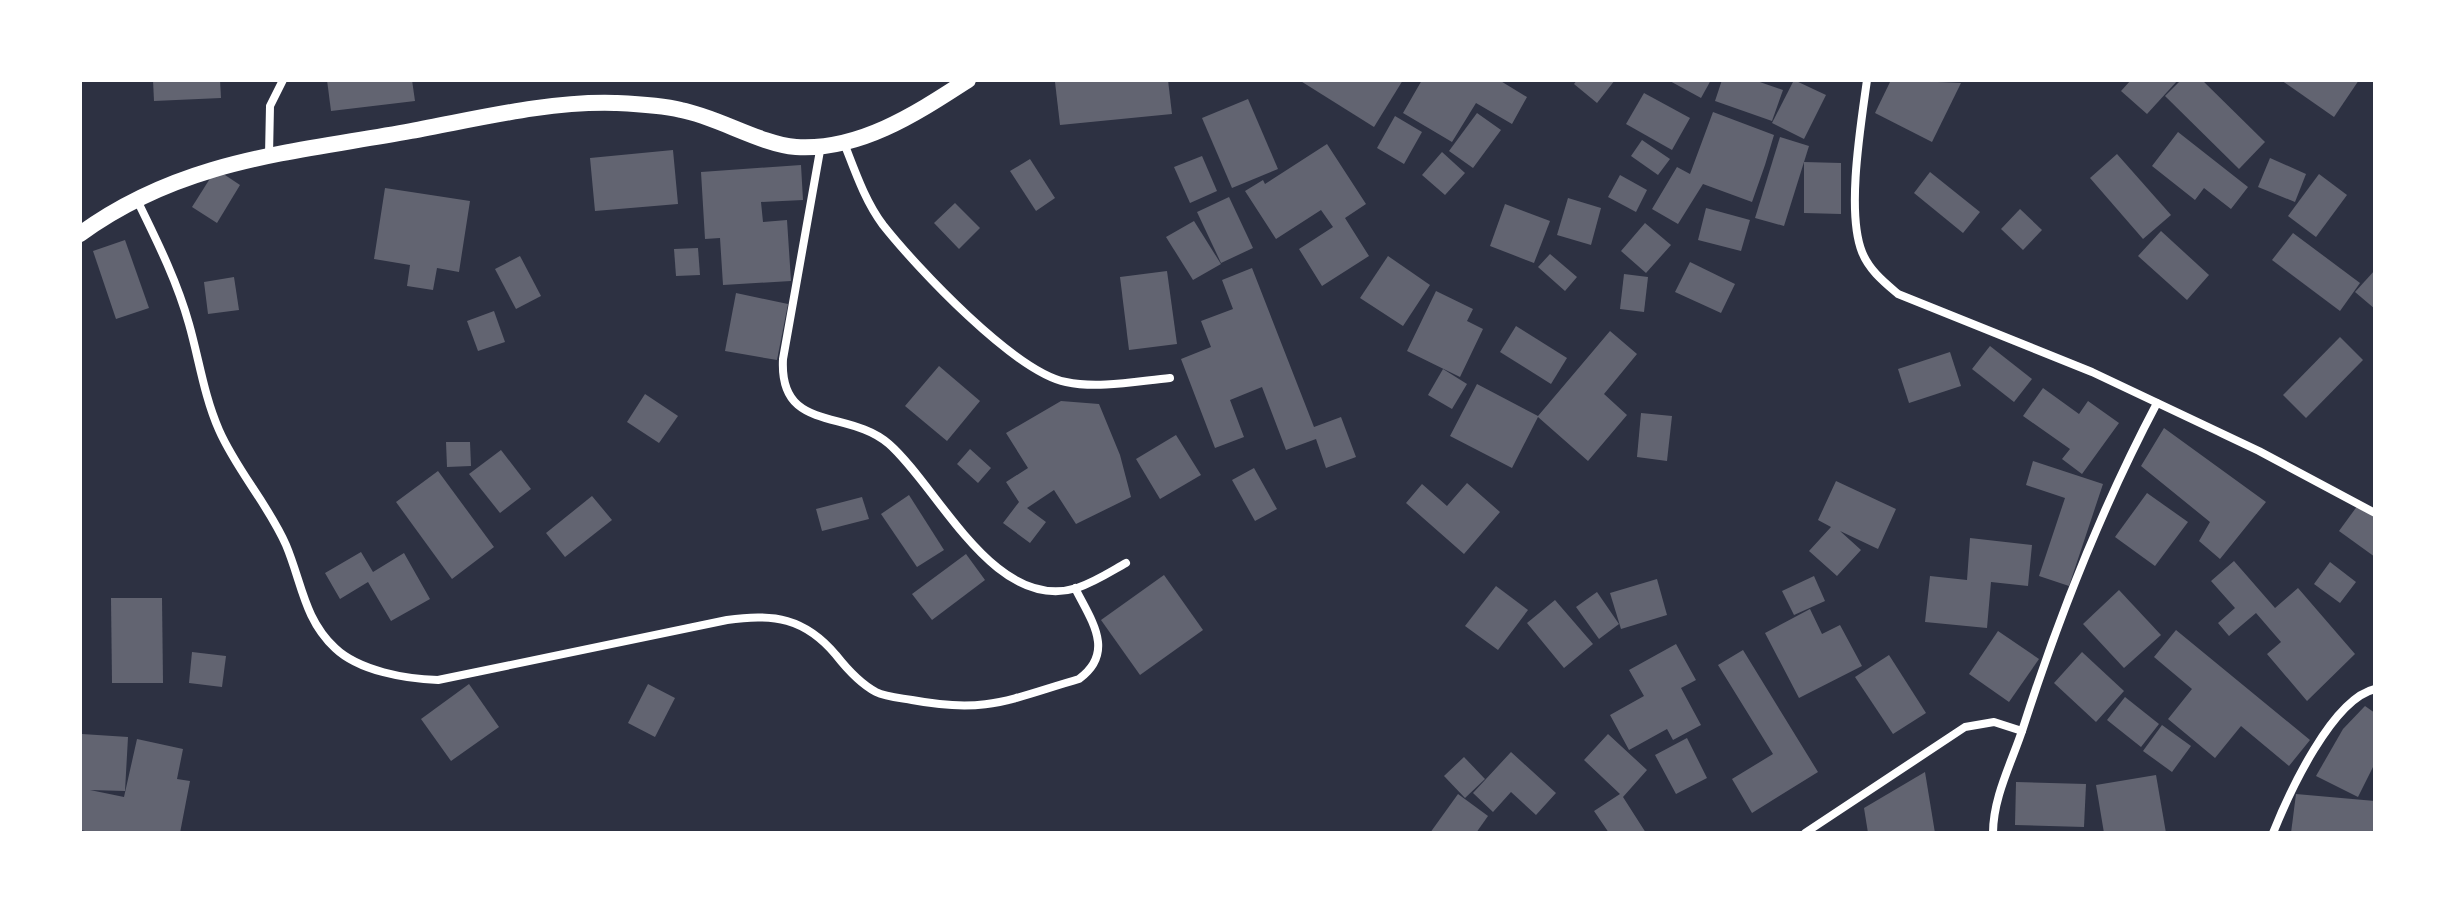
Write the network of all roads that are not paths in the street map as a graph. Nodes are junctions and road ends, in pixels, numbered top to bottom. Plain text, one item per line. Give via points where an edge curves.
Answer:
1 (283, 80) edge
2 (968, 80) edge
3 (1867, 80) edge
4 (844, 143) junction
5 (821, 145) junction
6 (269, 155) junction
7 (137, 200) junction
8 (80, 234) edge
9 (1170, 378) dead end
10 (2157, 403) junction
11 (2375, 513) edge
12 (1126, 563) dead end
13 (1075, 588) junction
14 (2375, 689) edge
15 (2022, 731) junction
16 (1805, 833) edge
17 (1993, 833) edge
18 (2273, 833) edge

1 - 6 street via 270,106
2 - 4 main road via 925,108
3 - 10 street via 1856,228 1862,254 1877,276 1898,294
4 - 5 main road
4 - 9 street via 882,224 954,301 1033,370 1067,383
5 - 6 main road via 795,147 681,110 613,103 510,113
5 - 13 street via 783,359 786,393 811,415 871,432 888,443 1008,576 1053,590
6 - 7 main road via 199,171
7 - 8 main road
7 - 13 street via 165,256 219,429 268,508 314,626 338,651 371,666 409,679 438,680 727,620 784,617 808,627 849,672 877,693 987,706 1079,679 1090,671 1097,661 1099,635
10 - 11 street
10 - 15 street via 2118,475
12 - 13 street
14 - 18 street via 2359,693 2344,709 2301,773
15 - 16 street via 1994,722 1965,727
15 - 17 street

